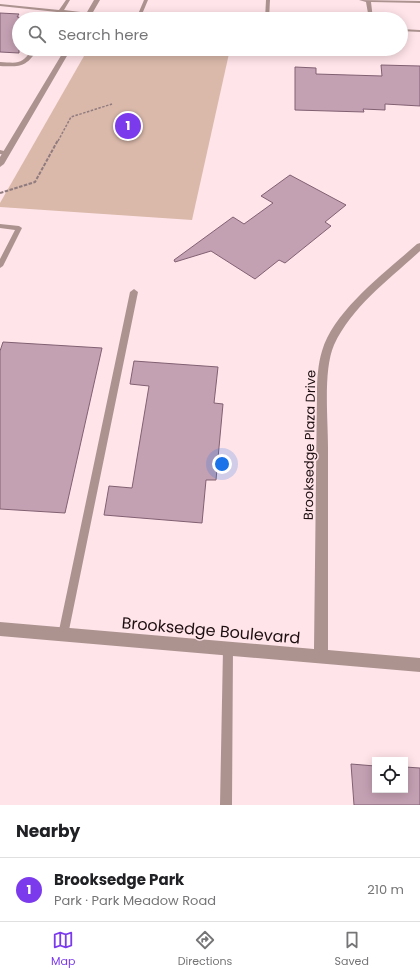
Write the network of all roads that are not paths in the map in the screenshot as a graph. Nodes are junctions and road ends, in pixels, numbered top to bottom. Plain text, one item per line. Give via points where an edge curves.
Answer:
1 (68, 0) edge
2 (97, 0) edge
3 (146, 0) edge
4 (268, 0) edge
5 (361, 0) edge
6 (368, 0) edge
7 (420, 2) edge
8 (0, 5) edge
9 (60, 11) junction
10 (64, 12) edge
11 (90, 12) edge
12 (141, 12) edge
13 (267, 12) edge
14 (369, 12) edge
15 (408, 30) edge
16 (420, 31) edge
17 (31, 56) edge
18 (64, 56) edge
19 (0, 64) edge
20 (3, 153) edge
21 (0, 164) edge
22 (0, 226) edge
23 (420, 246) edge
24 (0, 266) edge
25 (134, 292) dead end
26 (0, 629) edge
27 (63, 635) junction
28 (228, 649) junction
29 (321, 657) junction
30 (420, 665) edge
31 (226, 805) edge

1 - 9 lane
2 - 11 street
3 - 12 lane
4 - 13 lane
5 - 6 lane
6 - 7 lane
6 - 14 lane
8 - 9 lane
9 - 10 lane
15 - 16 lane
17 - 19 lane via 22,65
18 - 20 street
20 - 21 street
22 - 24 lane via 19,228
23 - 29 street, Brooksedge Plaza Drive via 350,311 328,346 322,379
25 - 27 lane
26 - 27 street, Brooksedge Boulevard
27 - 28 street, Brooksedge Boulevard
28 - 29 street, Brooksedge Boulevard
28 - 31 lane
29 - 30 street, Brooksedge Boulevard

